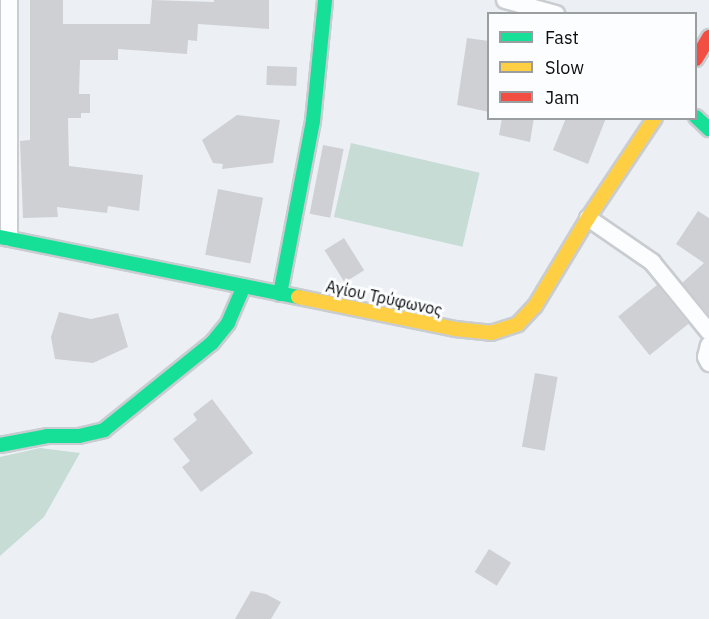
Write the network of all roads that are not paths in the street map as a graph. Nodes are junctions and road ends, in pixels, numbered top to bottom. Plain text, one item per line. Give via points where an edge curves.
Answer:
1 (9, 0) edge
2 (326, 0) edge
3 (505, 0) edge
4 (549, 12) edge
5 (709, 37) edge
6 (697, 54) edge
7 (697, 118) edge
8 (654, 120) edge
9 (709, 129) edge
10 (588, 218) junction
11 (4, 237) edge
12 (244, 286) junction
13 (280, 294) junction
14 (709, 332) edge
15 (709, 345) edge
16 (709, 363) edge
17 (0, 445) edge

1 - 11 street
2 - 13 main road via 313,121
3 - 4 street
5 - 6 main road
7 - 9 main road
8 - 10 main road, Αγίου Τρύφωνος
10 - 13 main road, Αγίου Τρύφωνος via 535,306 518,324 491,333
10 - 14 street via 652,262
11 - 12 main road, Αγίου Τρύφωνος
12 - 13 main road, Αγίου Τρύφωνος
12 - 17 main road via 228,323 212,343 104,430
15 - 16 street

